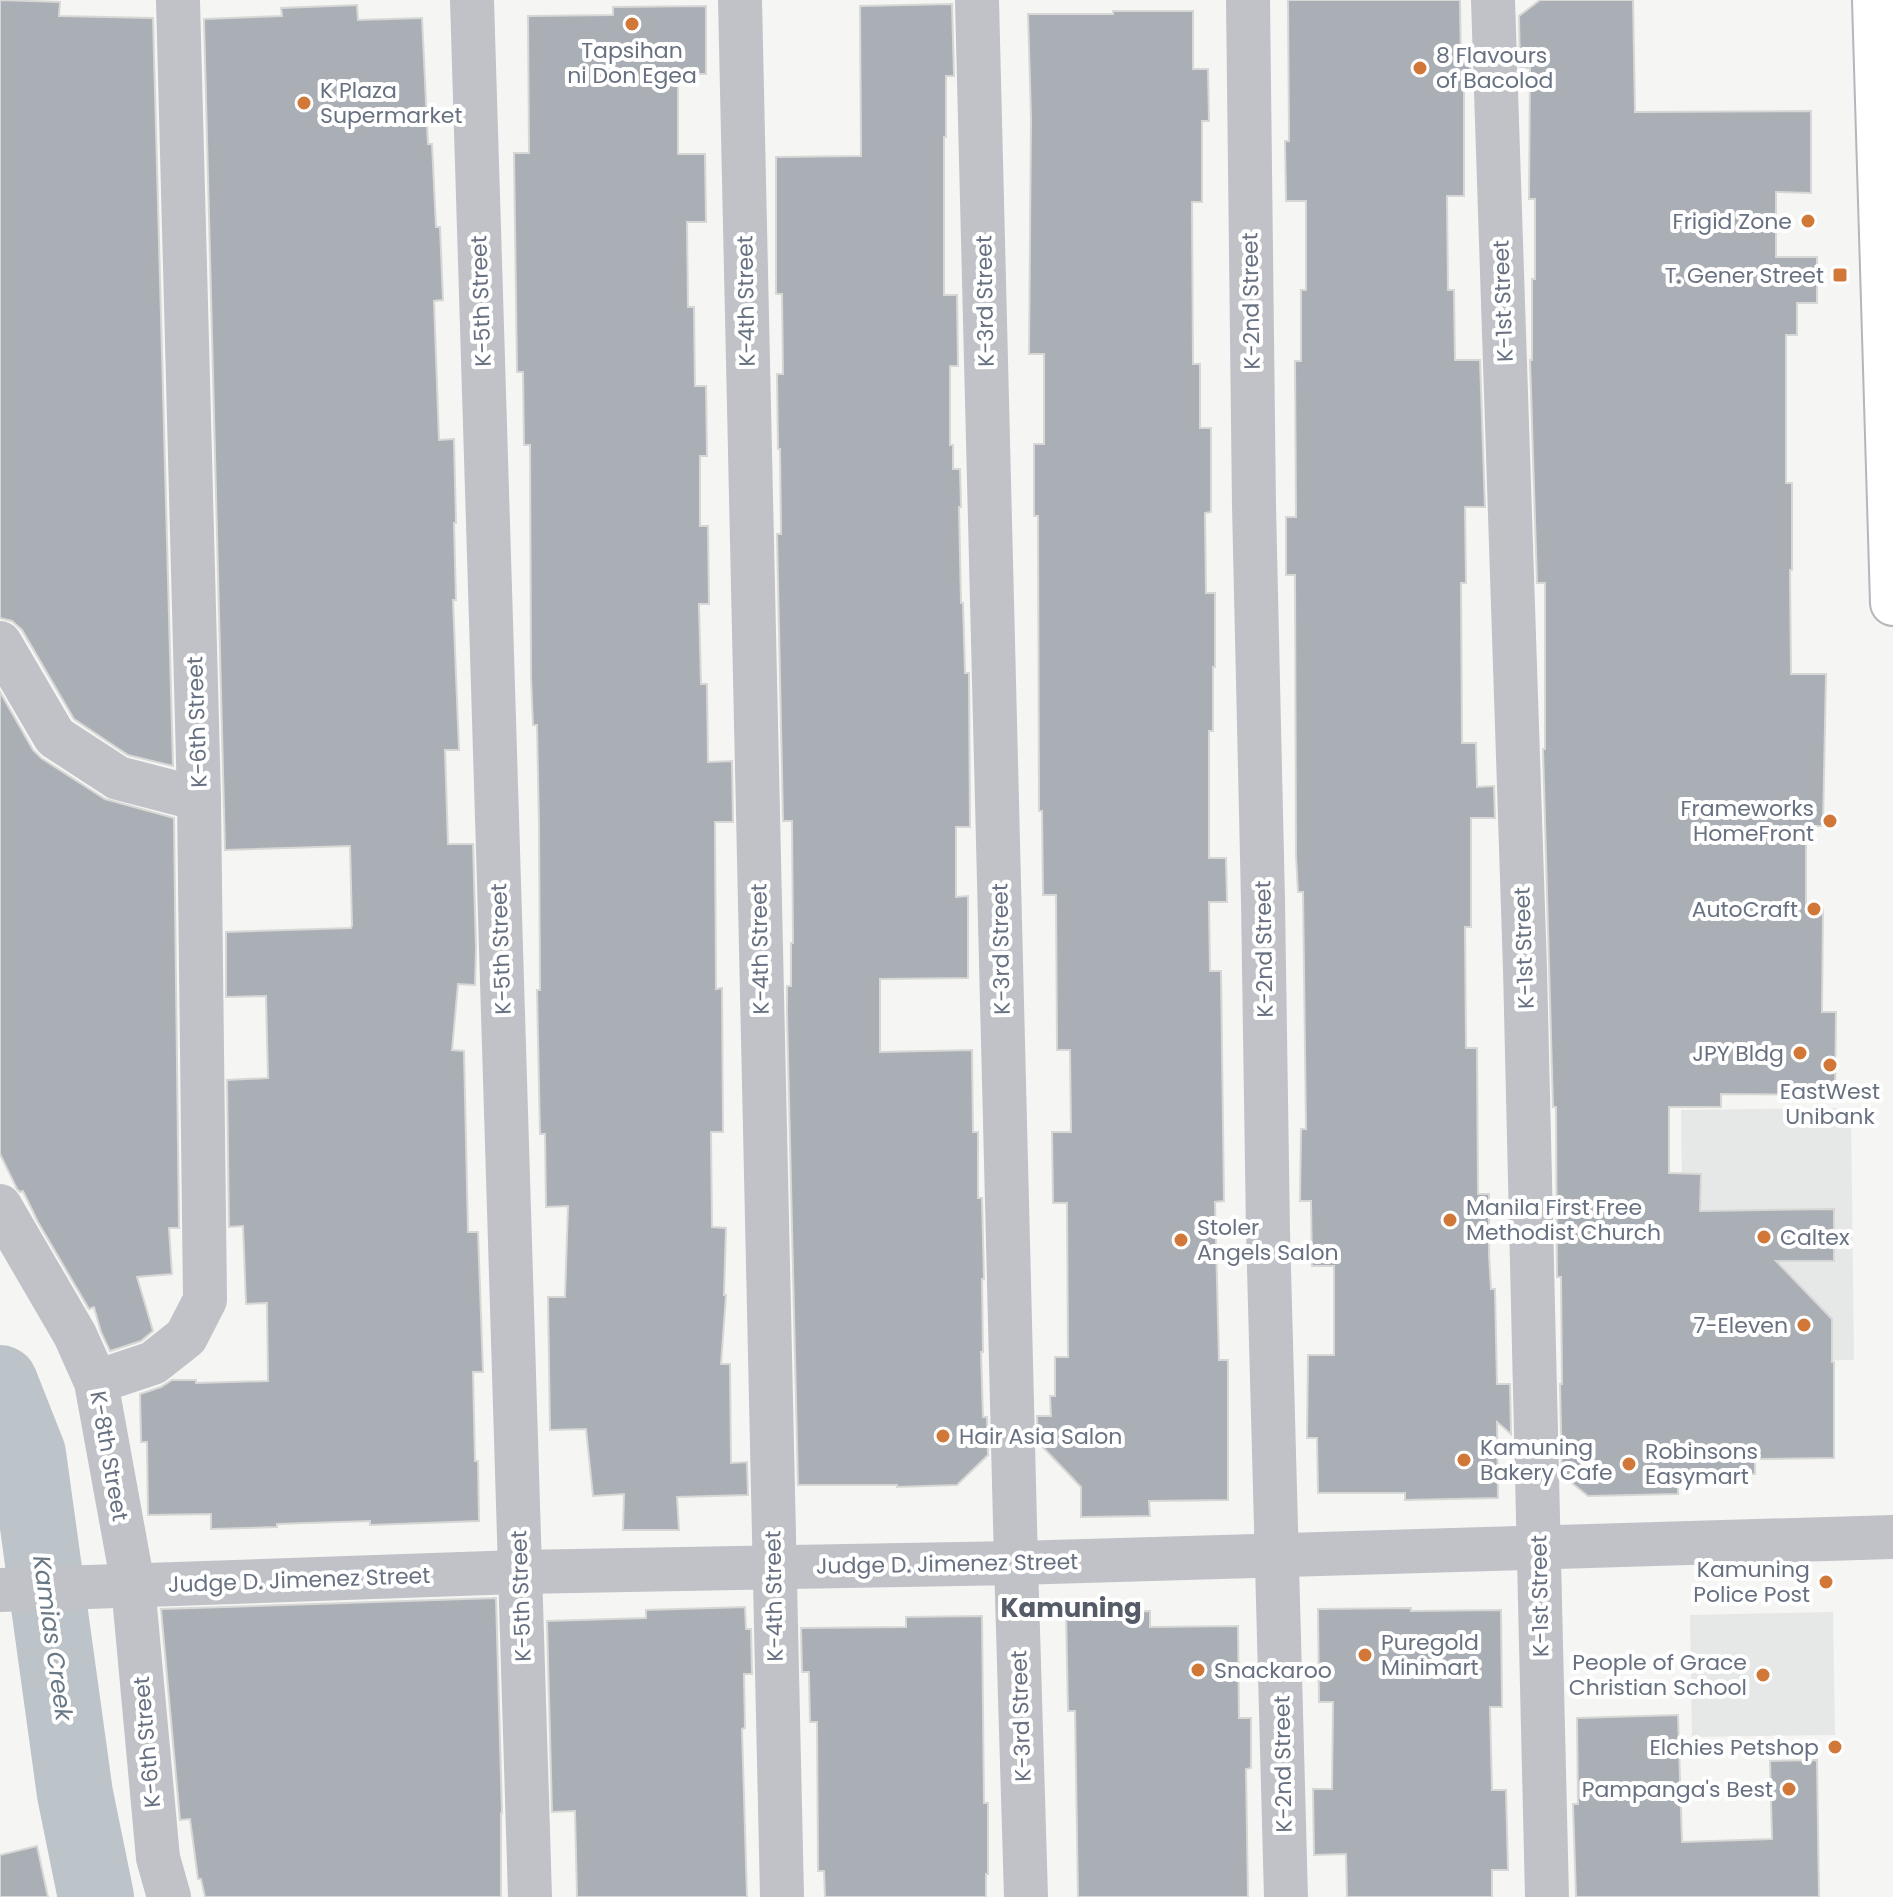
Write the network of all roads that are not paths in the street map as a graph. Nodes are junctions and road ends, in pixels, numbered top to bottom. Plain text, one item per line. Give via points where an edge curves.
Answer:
1 (178, 0) edge
2 (472, 0) edge
3 (740, 0) edge
4 (977, 0) edge
5 (1248, 0) edge
6 (1493, 0) edge
7 (1875, 0) edge
8 (1893, 603) edge
9 (0, 643) edge
10 (199, 799) junction
11 (0, 1206) edge
12 (96, 1382) junction
13 (1893, 1537) edge
14 (1539, 1547) junction
15 (1278, 1556) junction
16 (1016, 1563) junction
17 (773, 1568) junction
18 (520, 1572) junction
19 (121, 1586) junction
20 (0, 1590) edge
21 (169, 1897) edge
22 (530, 1897) edge
23 (782, 1897) edge
24 (1026, 1897) edge
25 (1286, 1897) edge
26 (1547, 1897) edge

1 - 10 street, K-6th Street
2 - 18 street, K-5th Street
3 - 17 street, K-4th Street
4 - 16 street, K-3rd Street
5 - 15 street, K-2nd Street
6 - 14 street, K-1st Street
7 - 8 main road
9 - 10 street via 55,737 118,778
10 - 12 street, K-6th Street via 205,1300 186,1337 153,1363
11 - 12 street, K-8th Street via 75,1335
12 - 19 street, K-8th Street
13 - 14 street, Judge D. Jimenez Street
14 - 15 street, Judge D. Jimenez Street
14 - 26 street, K-1st Street
15 - 16 street, Judge D. Jimenez Street
15 - 25 street, K-2nd Street
16 - 17 street, Judge D. Jimenez Street
16 - 24 street, K-3rd Street
17 - 18 street, Judge D. Jimenez Street
17 - 23 street, K-4th Street
18 - 19 street, Judge D. Jimenez Street
18 - 22 street, K-5th Street
19 - 20 street, Judge D. Jimenez Street
19 - 21 street, K-6th Street via 158,1858

